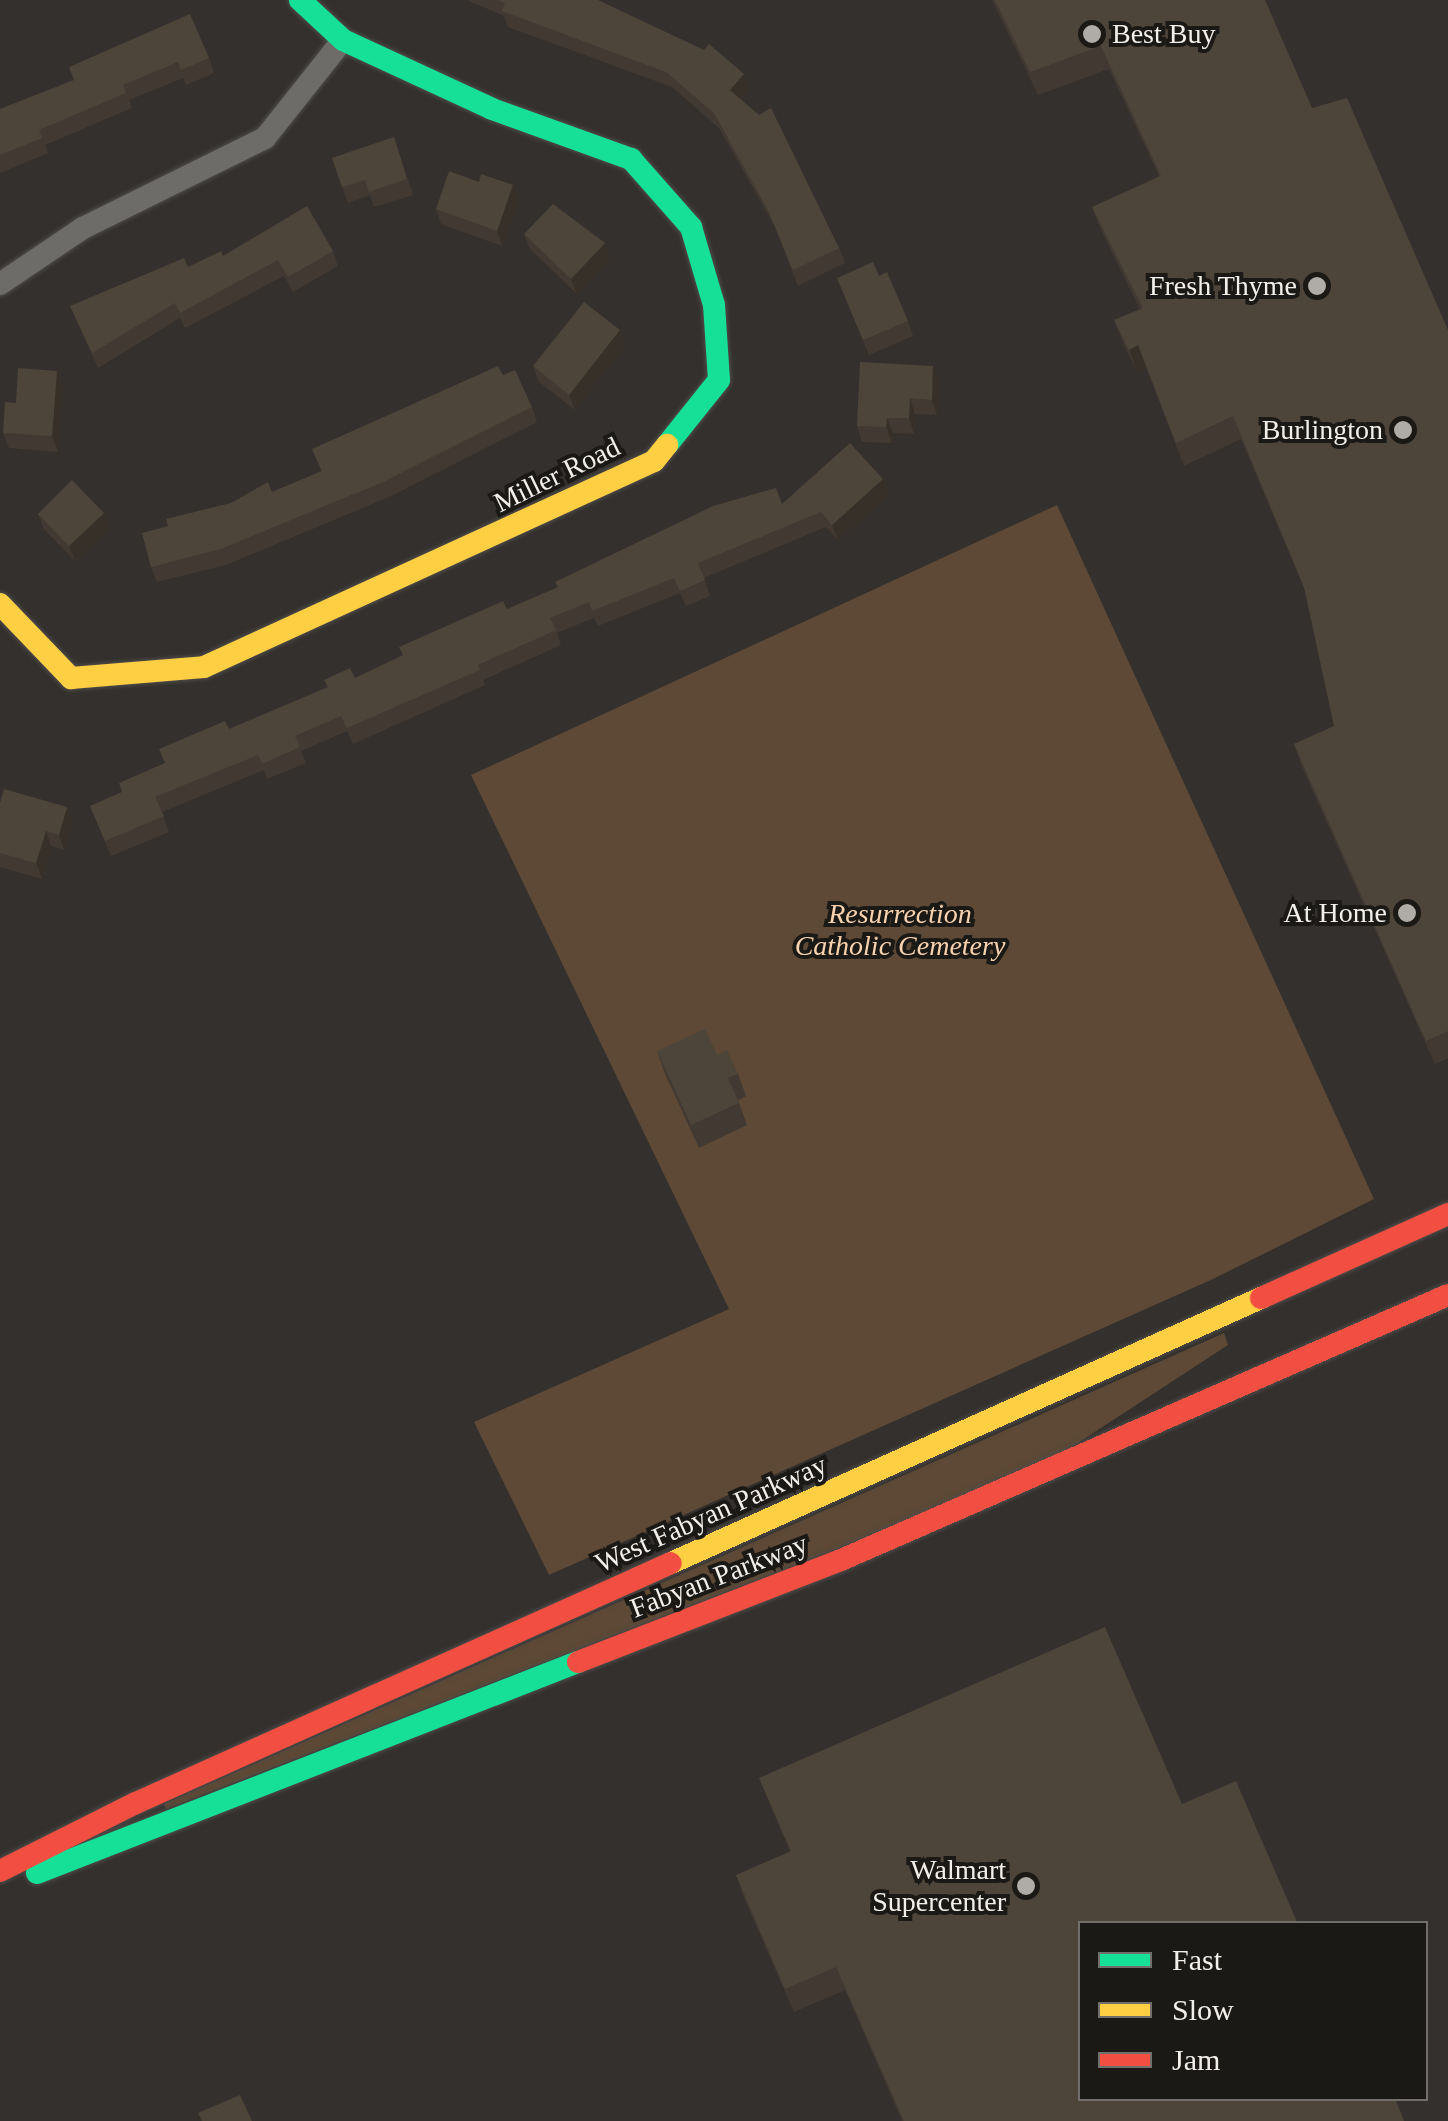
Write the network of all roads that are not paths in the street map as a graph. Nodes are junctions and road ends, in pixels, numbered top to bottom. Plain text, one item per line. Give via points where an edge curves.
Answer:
1 (300, 0) edge
2 (343, 40) junction
3 (0, 284) edge
4 (0, 604) edge
5 (1448, 1214) edge
6 (1448, 1295) edge
7 (0, 1871) edge
8 (0, 1887) edge

1 - 2 main road, Miller Road
2 - 3 street via 265,138 83,228
2 - 4 main road, Miller Road via 492,109 631,159 691,226 714,304 719,380 654,461 204,667 71,678
5 - 7 main road, West Fabyan Parkway
6 - 8 main road, Fabyan Parkway via 841,1560

